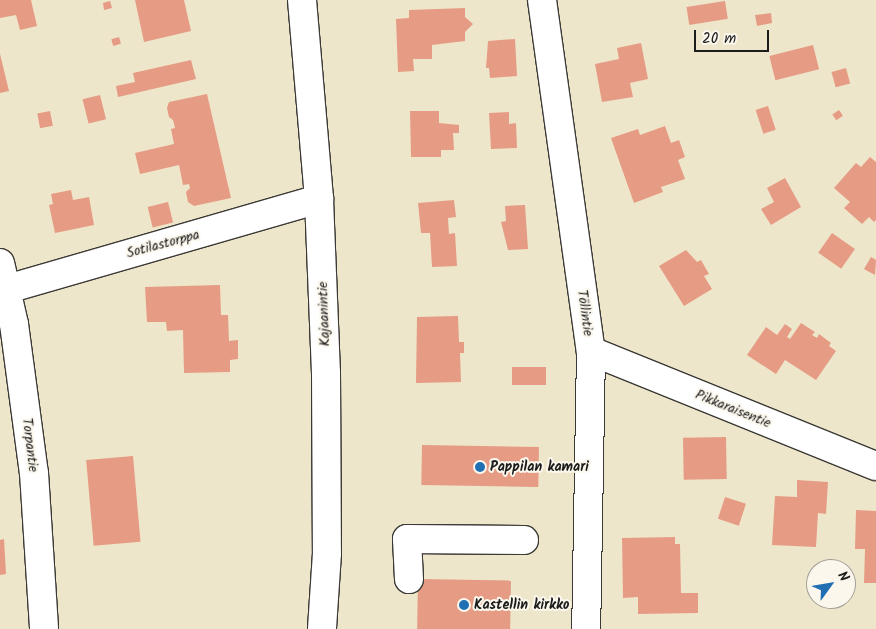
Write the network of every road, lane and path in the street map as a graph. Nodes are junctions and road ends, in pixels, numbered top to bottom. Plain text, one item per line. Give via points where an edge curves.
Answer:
1 (302, 0) edge
2 (542, 0) edge
3 (319, 199) junction
4 (0, 263) edge
5 (7, 289) junction
6 (591, 351) junction
7 (876, 466) edge
8 (524, 540) dead end
9 (408, 578) dead end
10 (44, 629) edge
11 (322, 629) edge
12 (586, 629) edge

1 - 3 street, Kajaanintie
2 - 6 street, Töllintie
3 - 5 street, Sotilastorppa
3 - 11 street, Kajaanintie via 327,516
4 - 5 street, Torpantie
5 - 10 street, Torpantie via 37,498
6 - 7 street, Pikkaraisentie
6 - 12 street, Töllintie
8 - 9 street via 408,539

